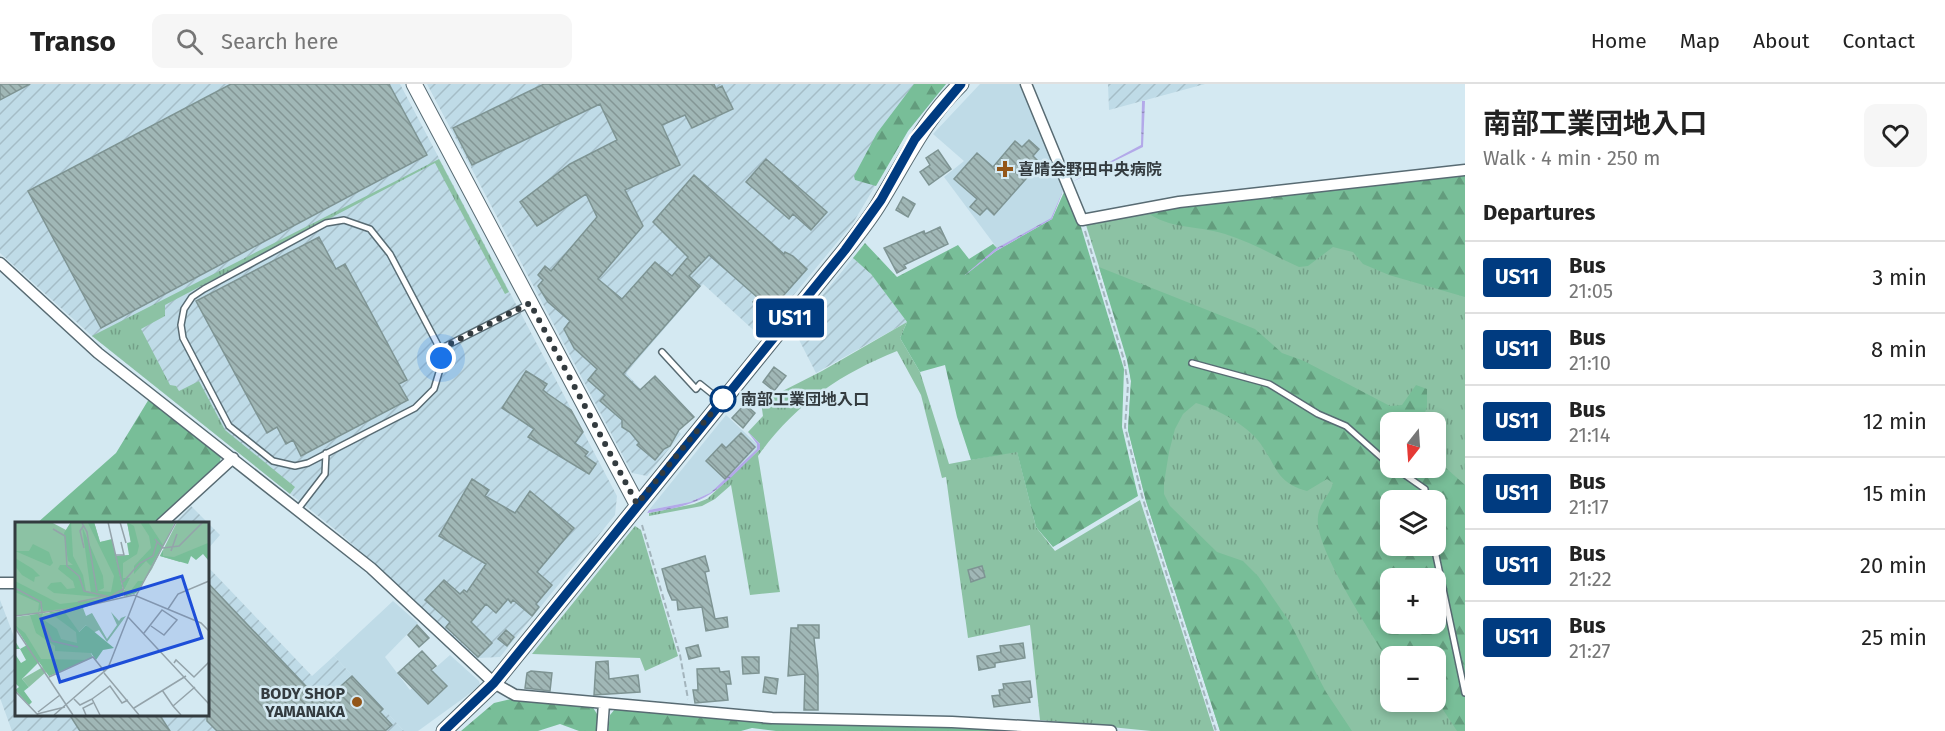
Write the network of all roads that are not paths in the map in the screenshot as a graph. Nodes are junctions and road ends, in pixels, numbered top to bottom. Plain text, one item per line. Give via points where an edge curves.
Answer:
1 (414, 84) edge
2 (961, 84) edge
3 (1026, 84) edge
4 (1465, 170) edge
5 (0, 263) edge
6 (530, 303) junction
7 (440, 349) junction
8 (662, 352) dead end
9 (1192, 363) dead end
10 (722, 401) junction
11 (326, 453) junction
12 (1380, 456) edge
13 (233, 458) junction
14 (1409, 478) edge
15 (1425, 490) edge
16 (637, 504) junction
17 (298, 509) junction
18 (163, 522) edge
19 (1436, 556) edge
20 (494, 683) junction
21 (1465, 693) edge
22 (604, 703) junction
23 (444, 731) edge
24 (602, 731) edge
25 (1111, 731) edge

1 - 6 street
2 - 10 street via 915,139 868,220
3 - 4 street via 1082,220 1179,202
5 - 13 street via 98,352
6 - 7 lane
6 - 16 street
7 - 11 lane via 438,379 424,400
7 - 11 lane via 380,239 356,222 326,223 192,297 184,309 183,338 229,426 265,456 283,464 296,466
8 - 10 lane via 696,389 700,384
9 - 12 lane via 1269,384 1346,426
10 - 16 street
11 - 17 lane via 325,474
13 - 17 street
13 - 18 street
14 - 15 lane
16 - 20 street
17 - 20 street via 371,568
19 - 21 lane
20 - 22 street via 515,695
20 - 23 street
22 - 24 street
22 - 25 street via 772,718

